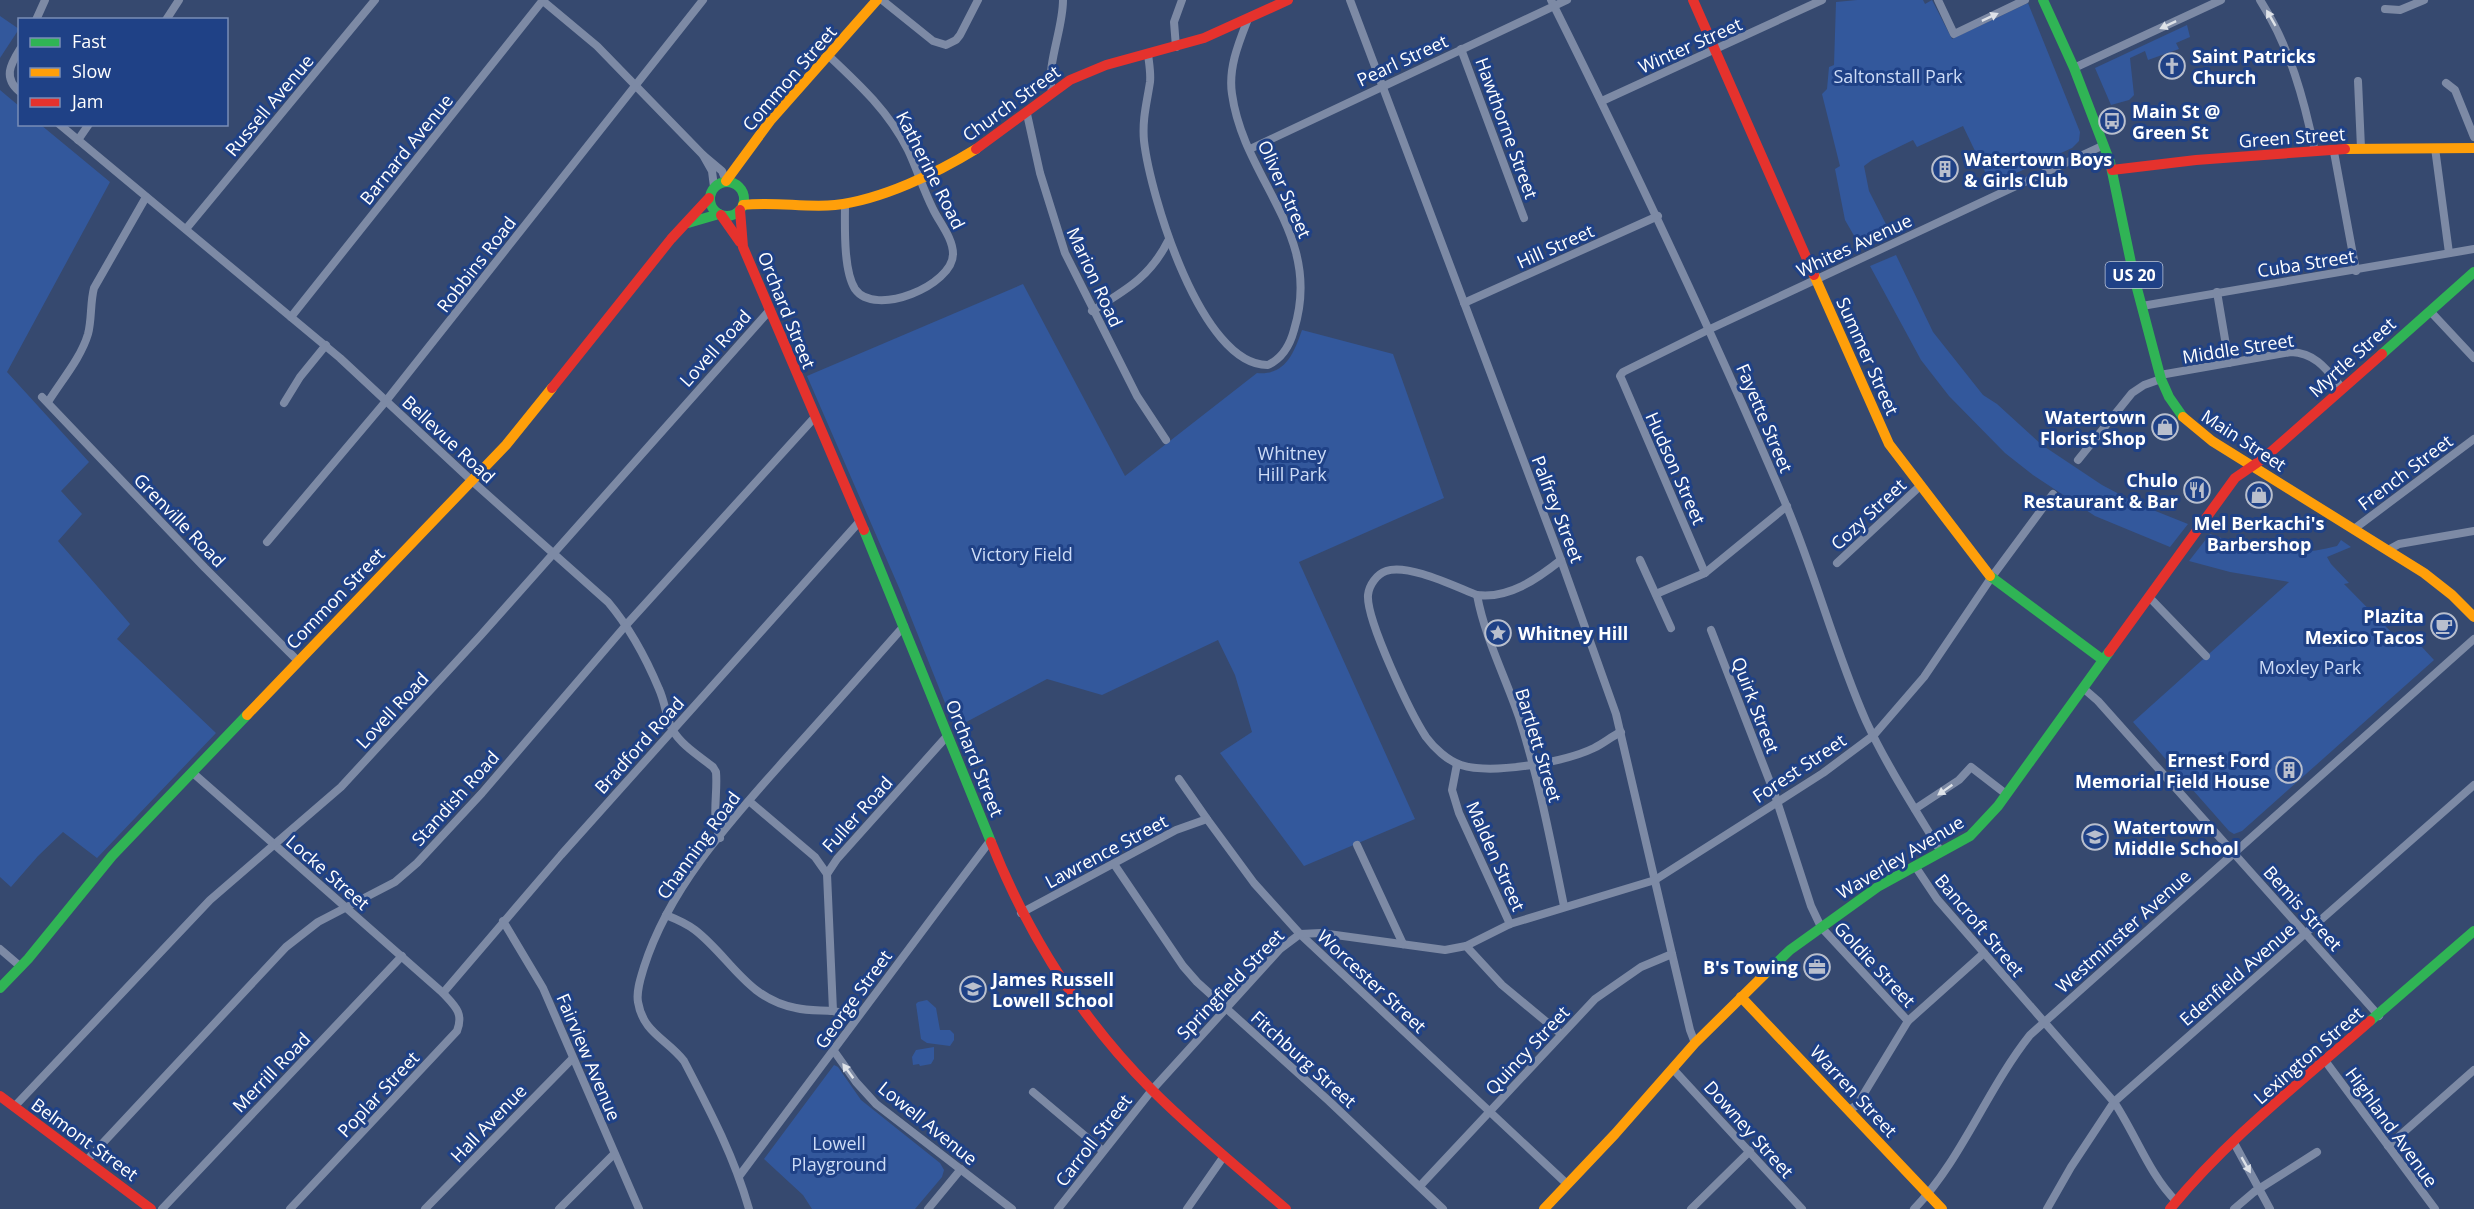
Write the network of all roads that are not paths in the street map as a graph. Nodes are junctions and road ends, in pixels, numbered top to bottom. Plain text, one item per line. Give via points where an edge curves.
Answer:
1 (45, 0) edge
2 (179, 0) edge
3 (375, 0) edge
4 (543, 0) edge
5 (704, 0) edge
6 (878, 0) edge
7 (882, 0) edge
8 (978, 0) edge
9 (1063, 0) edge
10 (1182, 0) edge
11 (1288, 0) edge
12 (1350, 0) edge
13 (1567, 0) edge
14 (1693, 0) edge
15 (1822, 0) edge
16 (1938, 0) edge
17 (2025, 0) edge
18 (2043, 0) edge
19 (2221, 0) edge
20 (2260, 0) edge
21 (2424, 0) edge
22 (1552, 3) edge
23 (2385, 9) dead end
24 (37, 18) edge
25 (167, 18) edge
26 (1248, 19) junction
27 (1176, 46) junction
28 (1461, 49) junction
29 (1715, 51) junction
30 (18, 53) edge
31 (1148, 54) junction
32 (829, 56) junction
33 (2074, 68) junction
34 (2358, 81) dead end
35 (2446, 83) dead end
36 (636, 86) junction
37 (1382, 86) junction
38 (18, 90) edge
39 (1052, 93) junction
40 (1602, 101) junction
41 (1027, 114) junction
42 (61, 126) edge
43 (88, 126) edge
44 (2474, 137) edge
45 (78, 140) junction
46 (2104, 145) junction
47 (2361, 148) junction
48 (2435, 148) junction
49 (2474, 148) edge
50 (1250, 149) junction
51 (749, 151) junction
52 (2315, 152) junction
53 (2334, 152) junction
54 (703, 155) junction
55 (2112, 170) junction
56 (920, 178) junction
57 (726, 181) junction
58 (741, 189) junction
59 (711, 192) junction
60 (146, 197) junction
61 (784, 203) junction
62 (845, 203) junction
63 (741, 208) junction
64 (720, 215) junction
65 (1658, 216) junction
66 (1524, 218) dead end
67 (685, 224) junction
68 (186, 229) junction
69 (1168, 241) junction
70 (743, 247) junction
71 (2474, 249) edge
72 (2449, 253) junction
73 (2356, 271) junction
74 (2474, 272) edge
75 (1816, 279) junction
76 (2217, 292) junction
77 (1464, 303) junction
78 (2142, 306) junction
79 (769, 310) junction
80 (1092, 311) junction
81 (2430, 311) junction
82 (291, 317) junction
83 (1710, 329) junction
84 (326, 345) junction
85 (2474, 358) edge
86 (2229, 363) junction
87 (1620, 376) joint
88 (2161, 377) junction
89 (2342, 388) junction
90 (387, 400) junction
91 (284, 403) dead end
92 (814, 417) junction
93 (2474, 439) edge
94 (1167, 441) dead end
95 (2078, 460) dead end
96 (2252, 466) junction
97 (472, 481) junction
98 (1920, 486) junction
99 (2053, 494) dead end
100 (1786, 506) junction
101 (860, 521) junction
102 (2354, 529) junction
103 (2474, 531) edge
104 (267, 542) dead end
105 (2388, 550) junction
106 (553, 553) junction
107 (1561, 560) junction
108 (1640, 560) dead end
109 (1837, 563) dead end
110 (1705, 573) junction
111 (1991, 578) junction
112 (1656, 594) junction
113 (1477, 595) junction
114 (2149, 597) junction
115 (2474, 617) edge
116 (627, 624) junction
117 (904, 626) junction
118 (1671, 628) dead end
119 (1711, 630) dead end
120 (2474, 639) edge
121 (2206, 656) dead end
122 (2103, 660) junction
123 (298, 662) junction
124 (2083, 688) junction
125 (672, 729) junction
126 (1621, 732) junction
127 (948, 735) junction
128 (1874, 735) junction
129 (1457, 764) junction
130 (1532, 765) junction
131 (193, 773) junction
132 (1179, 779) dead end
133 (2474, 785) edge
134 (2006, 794) junction
135 (749, 801) junction
136 (1777, 802) junction
137 (1915, 809) junction
138 (1207, 819) junction
139 (720, 838) junction
140 (990, 842) junction
141 (273, 844) junction
142 (1357, 844) dead end
143 (1941, 852) junction
144 (2234, 853) junction
145 (1114, 864) junction
146 (1915, 866) junction
147 (827, 873) junction
148 (1655, 880) junction
149 (1564, 906) junction
150 (345, 907) junction
151 (1021, 913) junction
152 (666, 915) junction
153 (503, 921) junction
154 (1510, 924) junction
155 (1821, 927) junction
156 (2474, 931) edge
157 (2306, 933) junction
158 (1300, 934) junction
159 (1403, 944) junction
160 (1466, 946) junction
161 (0, 949) edge
162 (1672, 954) junction
163 (1984, 954) junction
164 (402, 956) junction
165 (21, 967) junction
166 (0, 988) edge
167 (443, 993) junction
168 (1741, 997) junction
169 (1225, 1008) junction
170 (833, 1011) junction
171 (857, 1016) junction
172 (2379, 1016) junction
173 (1908, 1021) junction
174 (2044, 1022) junction
175 (1561, 1034) junction
176 (1695, 1042) junction
177 (834, 1051) junction
178 (572, 1059) junction
179 (2326, 1062) junction
180 (1674, 1069) junction
181 (2474, 1070) edge
182 (1152, 1090) junction
183 (1033, 1092) dead end
184 (0, 1096) edge
185 (2114, 1102) junction
186 (14, 1107) junction
187 (1850, 1110) junction
188 (1489, 1113) junction
189 (2233, 1141) junction
190 (2388, 1146) junction
191 (1103, 1151) junction
192 (1750, 1151) junction
193 (2317, 1152) dead end
194 (614, 1154) junction
195 (1224, 1155) junction
196 (86, 1161) junction
197 (958, 1167) junction
198 (740, 1175) junction
199 (1567, 1184) junction
200 (1420, 1186) junction
201 (2259, 1188) junction
202 (1929, 1194) junction
203 (2173, 1205) edge
204 (150, 1209) edge
205 (162, 1209) edge
206 (290, 1209) edge
207 (425, 1209) edge
208 (559, 1209) edge
209 (639, 1209) edge
210 (749, 1209) edge
211 (928, 1209) edge
212 (1012, 1209) edge
213 (1058, 1209) edge
214 (1187, 1209) edge
215 (1286, 1209) edge
216 (1443, 1209) edge
217 (1544, 1209) edge
218 (1691, 1209) edge
219 (1802, 1209) edge
220 (1914, 1209) edge
221 (1942, 1209) edge
222 (2047, 1209) edge
223 (2234, 1209) edge
224 (2271, 1209) edge
225 (2434, 1209) edge

1 - 24 street
2 - 25 street
3 - 68 street, Russell Avenue
4 - 36 street
4 - 82 street, Barnard Avenue
5 - 36 street, Robbins Road
6 - 32 street, Common Street
7 - 8 street via 933,41 946,45 960,35
9 - 39 street via 1051,71
10 - 27 street via 1174,22
11 - 26 street, Church Street
12 - 37 street, Palfrey Street
13 - 22 street, Pearl Street
14 - 29 street, Summer Street
15 - 29 street, Winter Street
16 -> 17 street via 1954,34
18 - 33 street, Main Street / US 20
19 -> 33 street
52 -> 20 street via 2292,63
21 - 23 street via 2400,10
22 - 28 street, Pearl Street
22 - 40 street, Fayette Street
26 - 27 street, Church Street
26 - 50 street, Oliver Street via 1231,83 1235,109
27 - 31 street, Church Street
28 - 37 street, Pearl Street
28 - 66 street, Hawthorne Street
29 - 40 street, Winter Street
29 - 75 street, Summer Street
30 - 38 street via 9,76
31 - 39 street, Church Street via 1092,70
31 - 69 street via 1150,81 1143,110 1144,140
32 - 51 street, Common Street via 774,116
32 - 56 street, Katherine Road via 880,106 900,135
33 - 46 street, Main Street / US 20
34 - 47 street
35 - 44 street via 2455,90
36 - 54 street
36 - 90 street, Robbins Road
37 - 50 street, Pearl Street
37 - 77 street, Palfrey Street
39 - 41 street, Church Street
40 - 65 street, Fayette Street
41 - 56 street, Church Street via 976,150
41 - 80 street, Marion Road via 1054,224
42 - 45 street, Bellevue Road
43 - 45 street
45 - 60 street, Bellevue Road
46 - 55 street, Main Street / US 20
46 - 75 street, Whites Avenue
47 - 48 street, Green Street
47 - 53 street, Green Street
48 - 49 street, Green Street
48 - 72 street
50 - 69 street, Oliver Street via 1290,231 1301,278 1300,308 1283,354 1268,365 1256,364 1224,340 1190,287
51 - 57 street, Common Street
51 - 58 street, Common Street via 742,169
52 - 53 street, Green Street
52 - 55 street, Green Street
53 - 73 street
54 - 57 street via 722,171
54 - 59 street via 712,171
55 - 78 street, Main Street / US 20
56 - 62 street, Church Street
56 - 62 street, Katherine Road via 950,240 952,262 936,281 892,300 871,301 855,288 849,272
57 - 58 street
57 - 59 street
58 - 61 street, Church Street
58 - 63 street
59 - 64 street via 712,208
59 - 67 street, Common Street
60 - 68 street, Bellevue Road
60 - 123 street, Grenville Road via 94,288 90,324 82,348 45,399
61 - 62 street, Church Street
61 - 63 street, Church Street via 753,203
63 - 64 street via 733,215
63 - 70 street, Orchard Street
64 - 67 street
64 - 70 street, Orchard Street
65 - 77 street, Hill Street
65 - 83 street, Fayette Street
67 - 97 street, Common Street
68 - 82 street, Bellevue Road
69 - 80 street via 1139,281
70 - 79 street, Orchard Street
71 - 72 street, Cuba Street
72 - 73 street, Cuba Street
73 - 76 street, Cuba Street
74 - 81 street, Myrtle Street
75 - 83 street, Whites Avenue
75 - 98 street, Summer Street via 1888,444
76 - 78 street, Cuba Street
76 - 86 street
77 - 107 street, Palfrey Street
78 - 88 street, Main Street / US 20
79 - 92 street, Orchard Street
79 - 106 street, Lovell Road
80 - 94 street, Marion Road via 1137,396
81 - 85 street
81 - 89 street, Myrtle Street
82 - 84 street, Bellevue Road
83 - 87 street, Whites Avenue
83 - 100 street, Fayette Street
84 - 90 street, Bellevue Road
84 - 91 street
86 - 88 street, Middle Street
86 - 89 street, Middle Street via 2303,352 2321,363
87 - 110 street, Hudson Street
88 - 95 street via 2132,393
88 - 96 street, Main Street / US 20 via 2185,420
89 - 96 street, Myrtle Street
90 - 97 street, Bellevue Road
90 - 104 street, Robbins Road
92 - 101 street, Orchard Street
92 - 116 street, Standish Road
93 - 102 street, French Street
96 - 102 street, Main Street / US 20
96 - 114 street, Waverley Avenue via 2233,481
97 - 106 street, Bellevue Road
97 - 123 street, Common Street
98 - 109 street, Cozy Street
98 - 111 street, Summer Street
99 - 111 street, Forest Street
100 - 110 street
100 - 128 street, Fayette Street
101 - 117 street, Orchard Street
101 - 125 street, Bradford Road
102 - 105 street, Main Street / US 20
103 - 105 street via 2400,544
105 - 115 street, Main Street / US 20 via 2438,584
106 - 116 street, Bellevue Road
106 - 141 street, Lovell Road via 341,787
107 - 113 street via 1542,575 1507,592
107 - 126 street, Palfrey Street
108 - 112 street
110 - 112 street
111 - 122 street, Summer Street
111 - 128 street, Forest Street via 1923,677
112 - 118 street
113 - 129 street via 1398,569 1378,576 1368,593 1371,620 1407,700 1426,736
113 - 130 street, Bartlett Street
114 - 121 street
114 - 122 street, Waverley Avenue
116 - 125 street, Bellevue Road via 660,690
116 - 150 street, Standish Road via 417,863 395,882
117 - 127 street, Orchard Street
117 - 135 street, Channing Road
119 - 136 street, Quirk Street
120 - 144 street, Westminster Avenue
122 - 124 street, Waverley Avenue
123 - 131 street, Common Street
124 - 134 street, Waverley Avenue
124 - 144 street, Bemis Street
125 - 139 street, Bellevue Road via 716,772 714,814
125 - 153 street, Bradford Road
126 - 130 street via 1593,748
126 - 148 street, Palfrey Street
127 - 140 street, Orchard Street
127 - 147 street, Fuller Road
128 - 136 street, Forest Street
128 - 137 street, Fayette Street
129 - 130 street via 1495,770
129 - 154 street, Malden Street via 1452,790 1459,813
130 - 149 street, Bartlett Street
131 - 141 street, Locke Street
131 - 165 street, Common Street via 100,870
132 - 138 street, Worcester Street
133 - 157 street, Edenfield Avenue
134 -> 137 street via 1971,767 1959,780
134 - 143 street, Waverley Avenue via 1975,831
135 - 139 street, Channing Road
135 - 147 street via 808,850
136 - 148 street, Forest Street
136 - 155 street, Quirk Street
137 - 143 street, Fayette Street
138 - 145 street, Lawrence Street via 1176,830
138 - 158 street, Worcester Street via 1254,883
139 - 152 street, Channing Road via 684,884
140 - 151 street, Orchard Street
140 - 171 street, George Street
141 - 150 street, Locke Street
141 - 186 street, Lovell Road via 210,900
142 - 159 street
143 - 146 street, Waverley Avenue
144 - 157 street, Bemis Street
144 - 174 street, Westminster Avenue
145 - 151 street, Lawrence Street
145 - 169 street, Fitchburg Street via 1183,966
146 - 155 street, Waverley Avenue via 1878,886
146 - 163 street, Bancroft Street via 1937,899
147 - 170 street, Fuller Road
148 - 149 street, Forest Street
148 - 162 street, Palfrey Street
149 - 154 street, Forest Street
150 - 164 street, Locke Street
150 - 196 street, Standish Road via 286,947
151 - 182 street, Orchard Street via 1068,988
152 - 170 street via 695,930 743,981 776,1002
152 - 198 street, Channing Road via 648,954 637,1000 654,1035 676,1050 684,1061
153 - 167 street, Bradford Road
153 - 178 street, Fairview Avenue via 543,987
154 - 160 street, Forest Street
155 - 168 street, Waverley Avenue via 1790,950
155 - 173 street, Goldie Street
156 - 172 street, Lexington Street
157 - 172 street, Bemis Street
157 - 185 street, Edenfield Avenue
158 - 159 street, Springfield Street via 1339,934
158 - 169 street, Springfield Street via 1280,949
158 - 188 street, Worcester Street
159 - 160 street, Springfield Street via 1445,950
160 - 175 street via 1502,985
161 - 165 street
162 - 175 street, Quincy Street via 1618,981 1594,999
162 - 176 street, Palfrey Street
163 - 173 street
163 - 174 street, Bancroft Street
164 - 167 street, Locke Street
164 - 205 street, Merrill Road
165 - 166 street, Common Street
167 - 206 street, Poplar Street via 459,1010 457,1031
168 - 176 street, Waverley Avenue
168 - 187 street, Warren Street
169 - 182 street, Springfield Street
169 - 200 street, Fitchburg Street
170 - 171 street
171 - 177 street, George Street
172 - 179 street, Lexington Street
173 - 187 street via 1857,1105
174 - 185 street, Bancroft Street
174 - 202 street, Westminster Avenue via 2022,1045
175 - 188 street, Quincy Street
176 - 180 street, Waverley Avenue
197 -> 177 street, Lowell Avenue via 876,1104
177 - 198 street, George Street
178 - 194 street, Fairview Avenue
178 - 207 street, Hall Avenue
179 - 189 street, Lexington Street
179 - 190 street, Highland Avenue
180 - 192 street, Downey Street
180 - 199 street, Waverley Avenue
181 - 190 street
182 - 191 street, Carroll Street
182 - 195 street, Orchard Street
183 - 191 street
184 - 186 street, Belmont Street
185 - 203 street, Bancroft Street
185 - 222 street, Edenfield Avenue
186 - 196 street, Belmont Street
187 - 202 street, Warren Street
188 - 199 street, Worcester Street
188 - 200 street, Quincy Street
189 -> 201 street
189 - 203 street, Lexington Street
190 - 225 street, Highland Avenue
191 - 213 street, Carroll Street
192 - 218 street
192 - 219 street, Downey Street
193 - 201 street
194 - 208 street
194 - 209 street, Fairview Avenue
195 - 214 street
195 - 215 street, Orchard Street
196 - 204 street, Belmont Street
197 - 211 street
197 - 212 street, Lowell Avenue
198 - 210 street, Channing Road
199 - 217 street, Waverley Avenue
200 - 216 street, Fitchburg Street
201 - 223 street
201 - 224 street
202 - 220 street, Westminster Avenue
202 - 221 street, Warren Street

